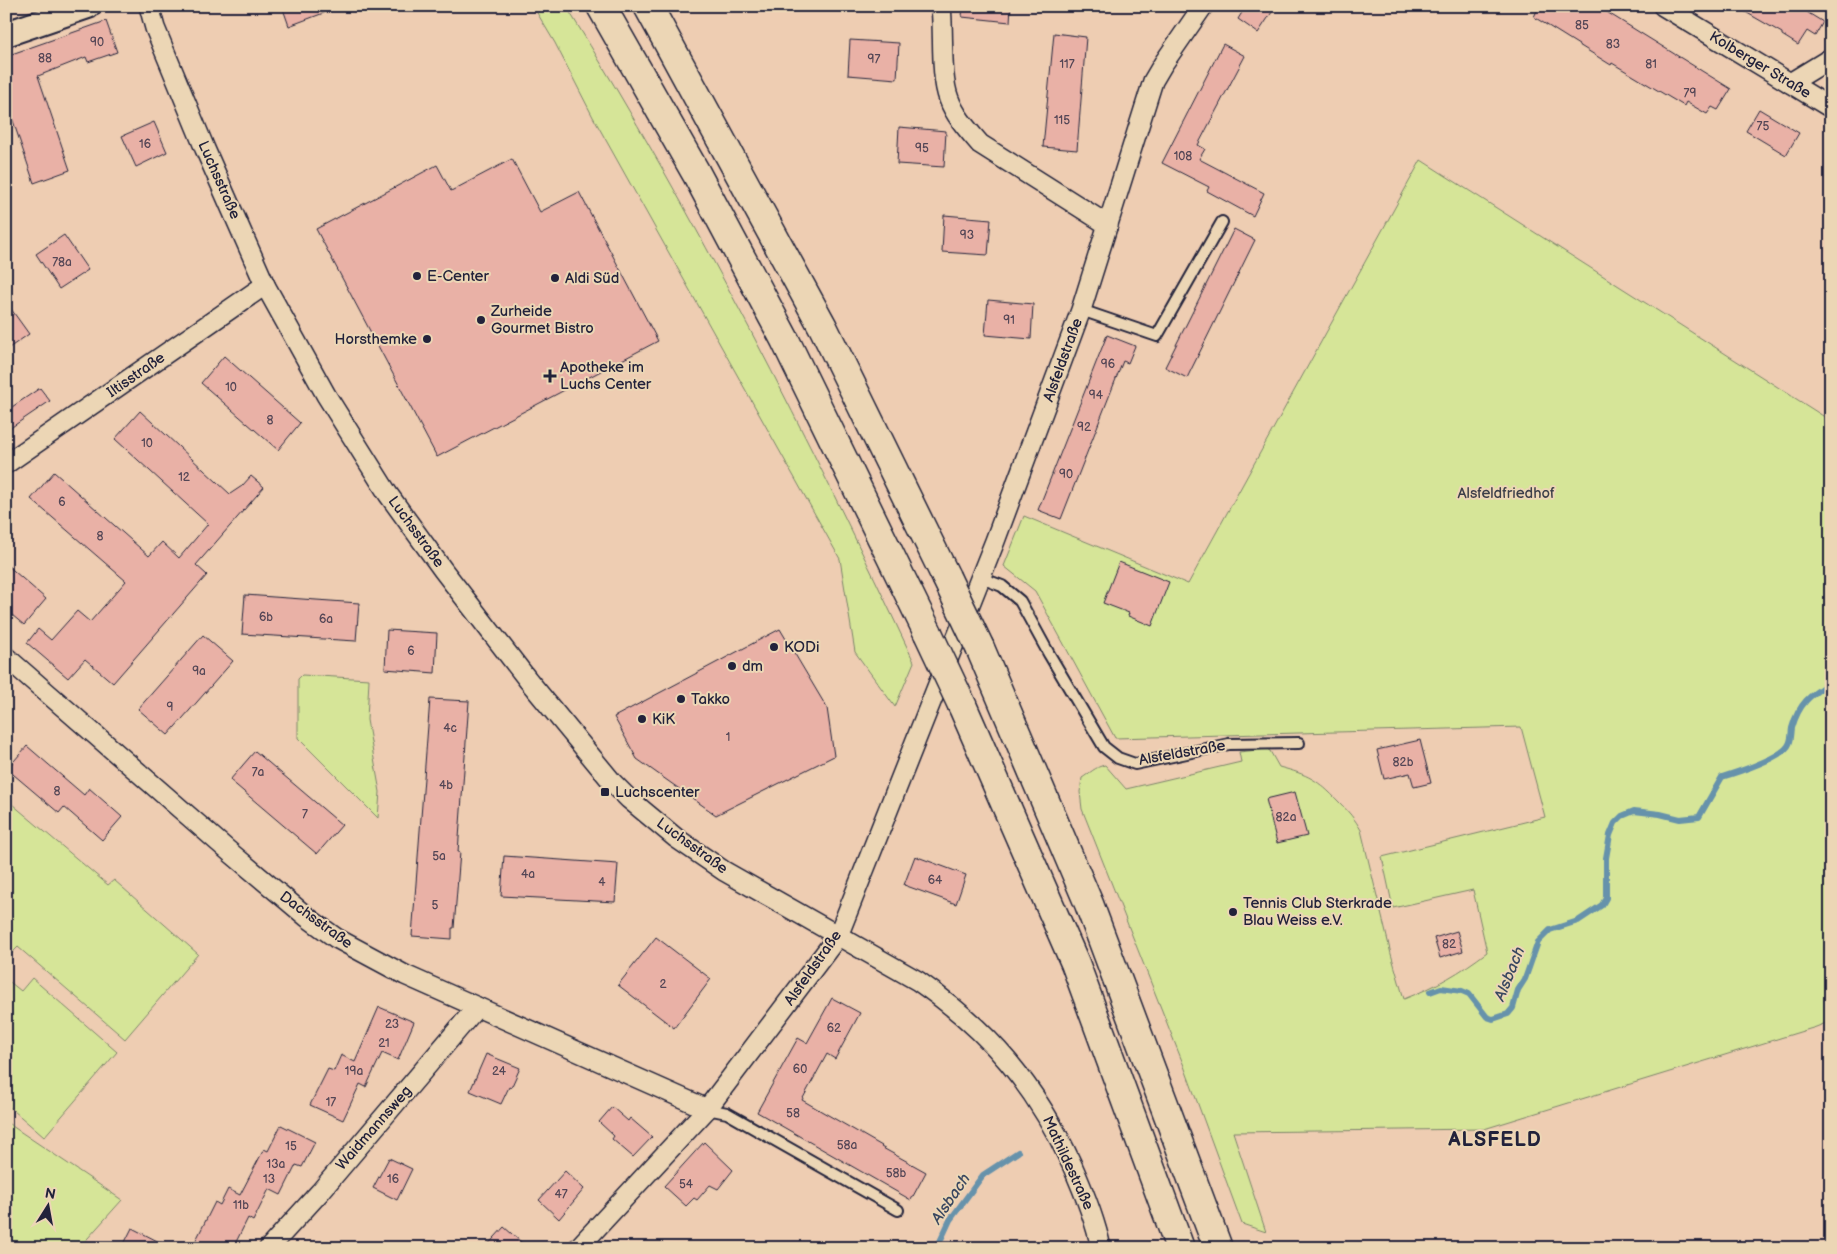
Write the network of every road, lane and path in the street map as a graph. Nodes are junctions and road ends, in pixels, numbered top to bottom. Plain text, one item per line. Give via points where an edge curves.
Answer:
1 (88, 6) edge
2 (150, 6) edge
3 (602, 6) edge
4 (648, 6) edge
5 (941, 6) edge
6 (1203, 6) edge
7 (1663, 6) edge
8 (6, 34) edge
9 (1831, 58) edge
10 (1790, 84) junction
11 (1831, 108) edge
12 (1222, 222) dead end
13 (1108, 225) junction
14 (265, 285) junction
15 (1082, 310) junction
16 (6, 464) edge
17 (981, 578) junction
18 (6, 657) edge
19 (1299, 743) dead end
20 (838, 936) junction
21 (477, 1007) junction
22 (707, 1109) junction
23 (898, 1210) dead end
24 (269, 1248) edge
25 (578, 1248) edge
26 (1101, 1248) edge
27 (1180, 1248) edge
28 (1218, 1248) edge

1 - 8 street
2 - 14 street, Luchsstraße via 155,28
3 - 27 highway, bridge via 696,172 785,340 962,705 1074,963
4 - 28 highway, bridge via 823,327 980,648 1089,904
5 - 13 street via 944,80 948,98 967,129 980,144
6 - 13 street, Alsfeldstraße via 1153,81
7 - 10 street, Kolberger Straße
9 - 10 street
10 - 11 street, Kolberger Straße
12 - 15 lane via 1158,336
13 - 15 street, Alsfeldstraße
14 - 16 street, Iltisstraße
14 - 20 street, Luchsstraße via 326,395 388,494 580,745 614,783 676,838 724,871
15 - 17 street, Alsfeldstraße
17 - 19 lane, Alsfeldstraße via 1002,586 1020,601 1104,746 1118,758 1134,764 1229,744
17 - 20 street, Alsfeldstraße
18 - 21 street, Dachsstraße via 307,917 370,957
20 - 22 street, Alsfeldstraße
20 - 26 street, Mathildestraße via 947,1001 1003,1054 1060,1138 1088,1201
21 - 22 street, Dachsstraße
21 - 24 street, Waidmannsweg
22 - 23 lane via 727,1113
22 - 25 street, Alsfeldstraße

